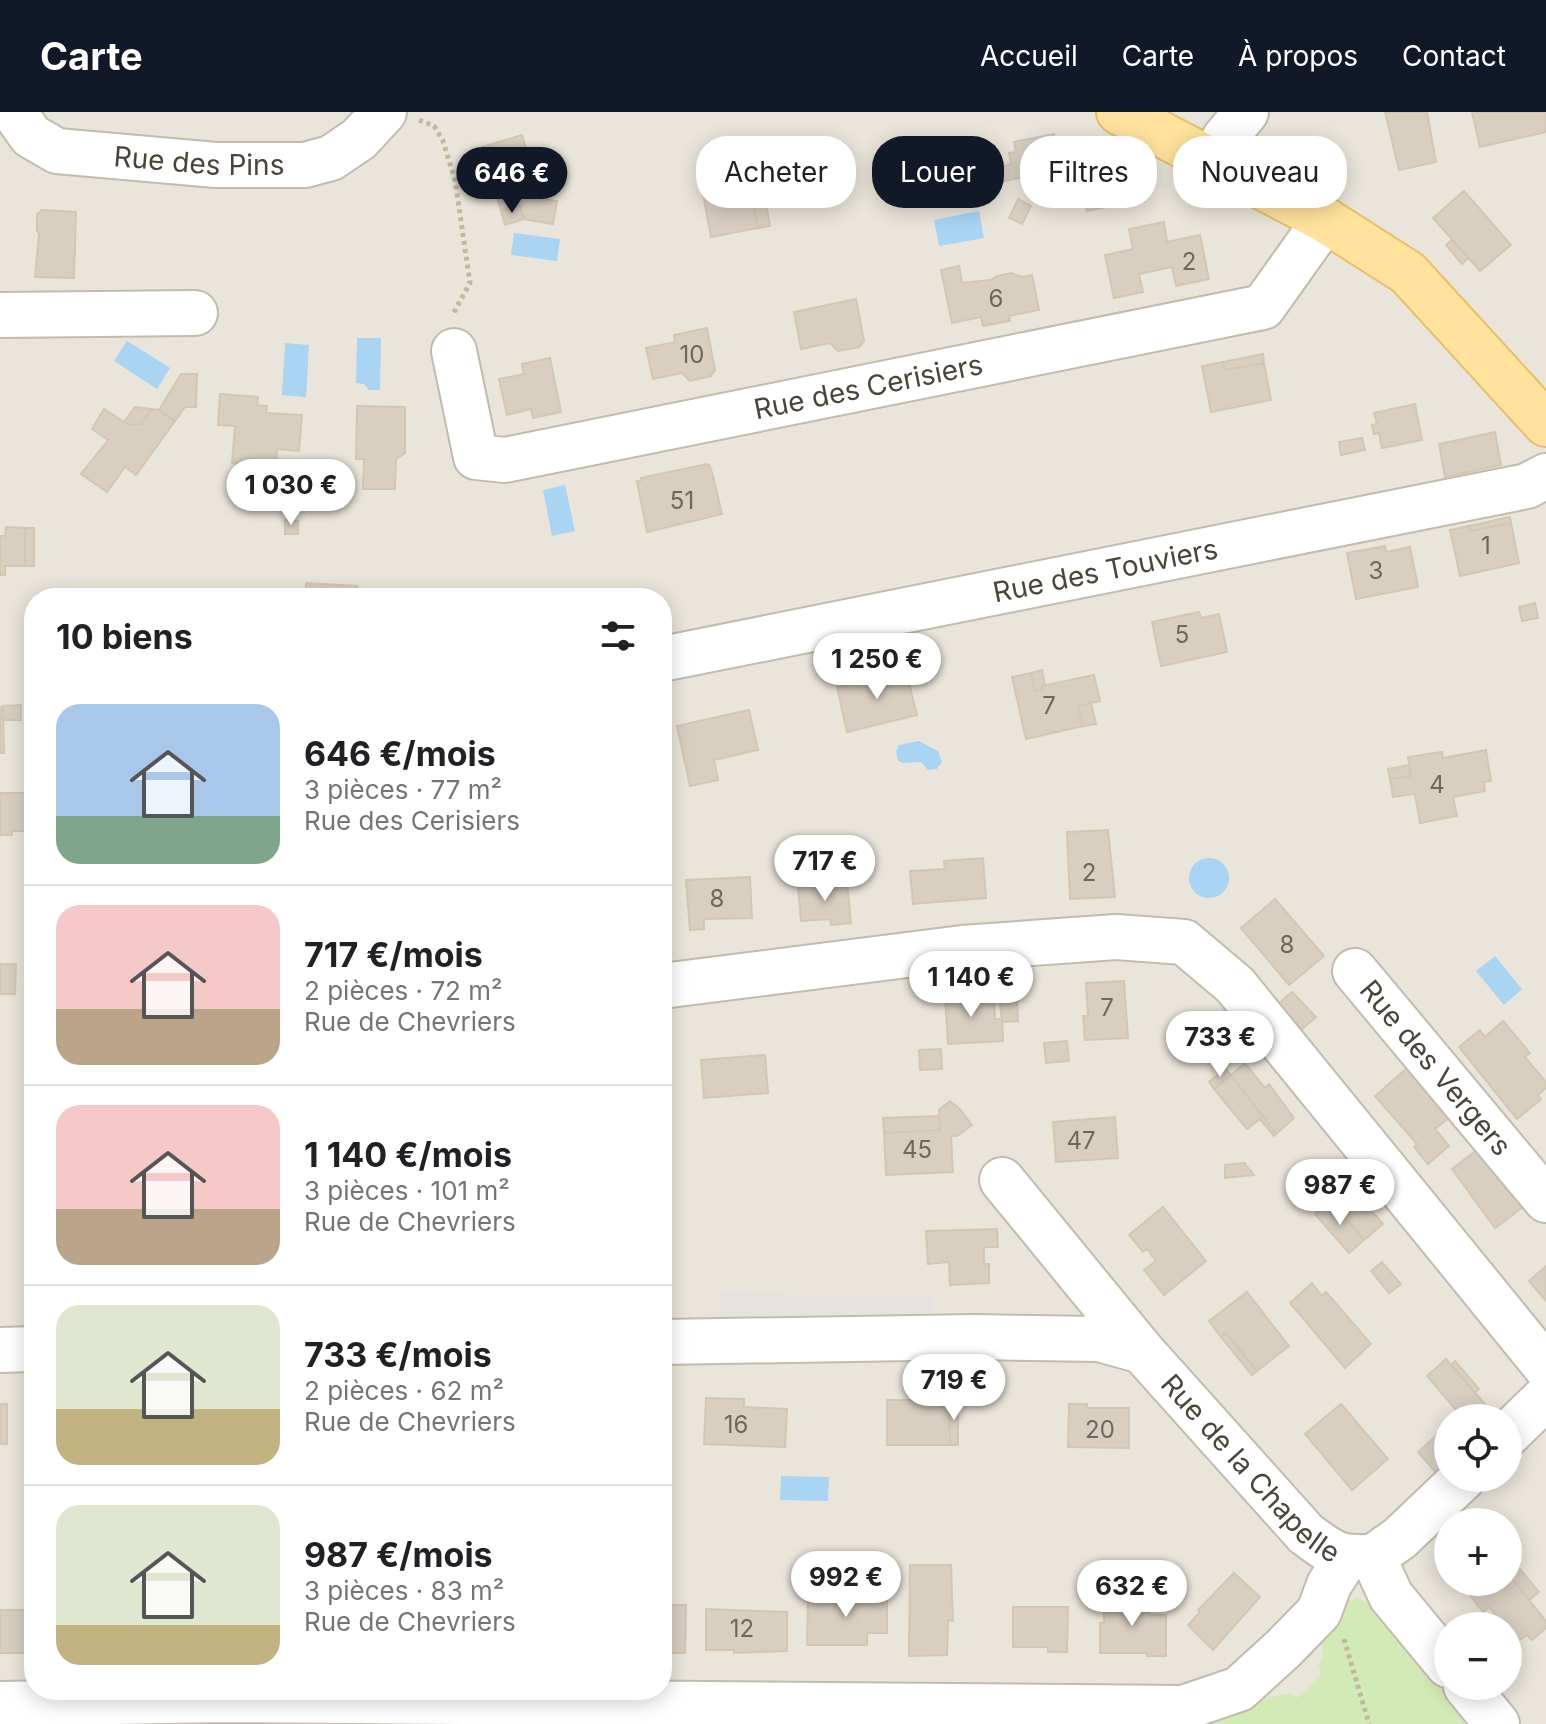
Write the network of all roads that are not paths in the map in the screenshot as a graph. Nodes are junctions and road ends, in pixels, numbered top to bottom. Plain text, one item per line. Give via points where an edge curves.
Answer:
1 (14, 112) edge
2 (1119, 112) edge
3 (1246, 112) edge
4 (398, 115) edge
5 (1226, 136) edge
6 (1173, 140) edge
7 (1302, 208) edge
8 (1325, 220) junction
9 (195, 313) dead end
10 (0, 315) edge
11 (454, 351) road end
12 (1546, 424) edge
13 (1546, 476) edge
14 (672, 657) edge
15 (1355, 971) dead end
16 (672, 985) edge
17 (1002, 1180) dead end
18 (1546, 1200) edge
19 (672, 1342) edge
20 (24, 1349) edge
21 (0, 1350) edge
22 (1142, 1351) junction
23 (1546, 1367) edge
24 (1546, 1397) edge
25 (1522, 1420) edge
26 (1448, 1492) edge
27 (1360, 1557) junction
28 (1434, 1648) edge
29 (1477, 1700) edge
30 (0, 1704) edge
31 (225, 1712) edge
32 (542, 1713) edge
33 (891, 1714) edge
34 (1184, 1716) edge
35 (1497, 1724) edge

1 - 4 street, Rue des Pins via 31,136 57,151 216,165 305,165 331,158
2 - 6 main road
3 - 5 street
7 - 8 main road
8 - 11 street, Rue des Cerisiers via 1263,307 505,460 476,457
8 - 12 main road via 1408,273
9 - 10 street
13 - 14 street, Rue des Touviers via 1527,486
15 - 18 street, Rue des Vergers
16 - 23 street via 962,948 1116,937 1184,942 1235,985
17 - 22 street, Rue de la Chapelle
19 - 22 street, Rue de la Chapelle via 1005,1337 1099,1339
20 - 21 street
22 - 27 street, Rue de la Chapelle via 1306,1534 1329,1550
24 - 25 street
26 - 27 street via 1400,1538
27 - 28 street
27 - 34 street via 1329,1585 1319,1612 1239,1689
29 - 35 street
30 - 31 street
31 - 32 street
32 - 33 street
33 - 34 street

